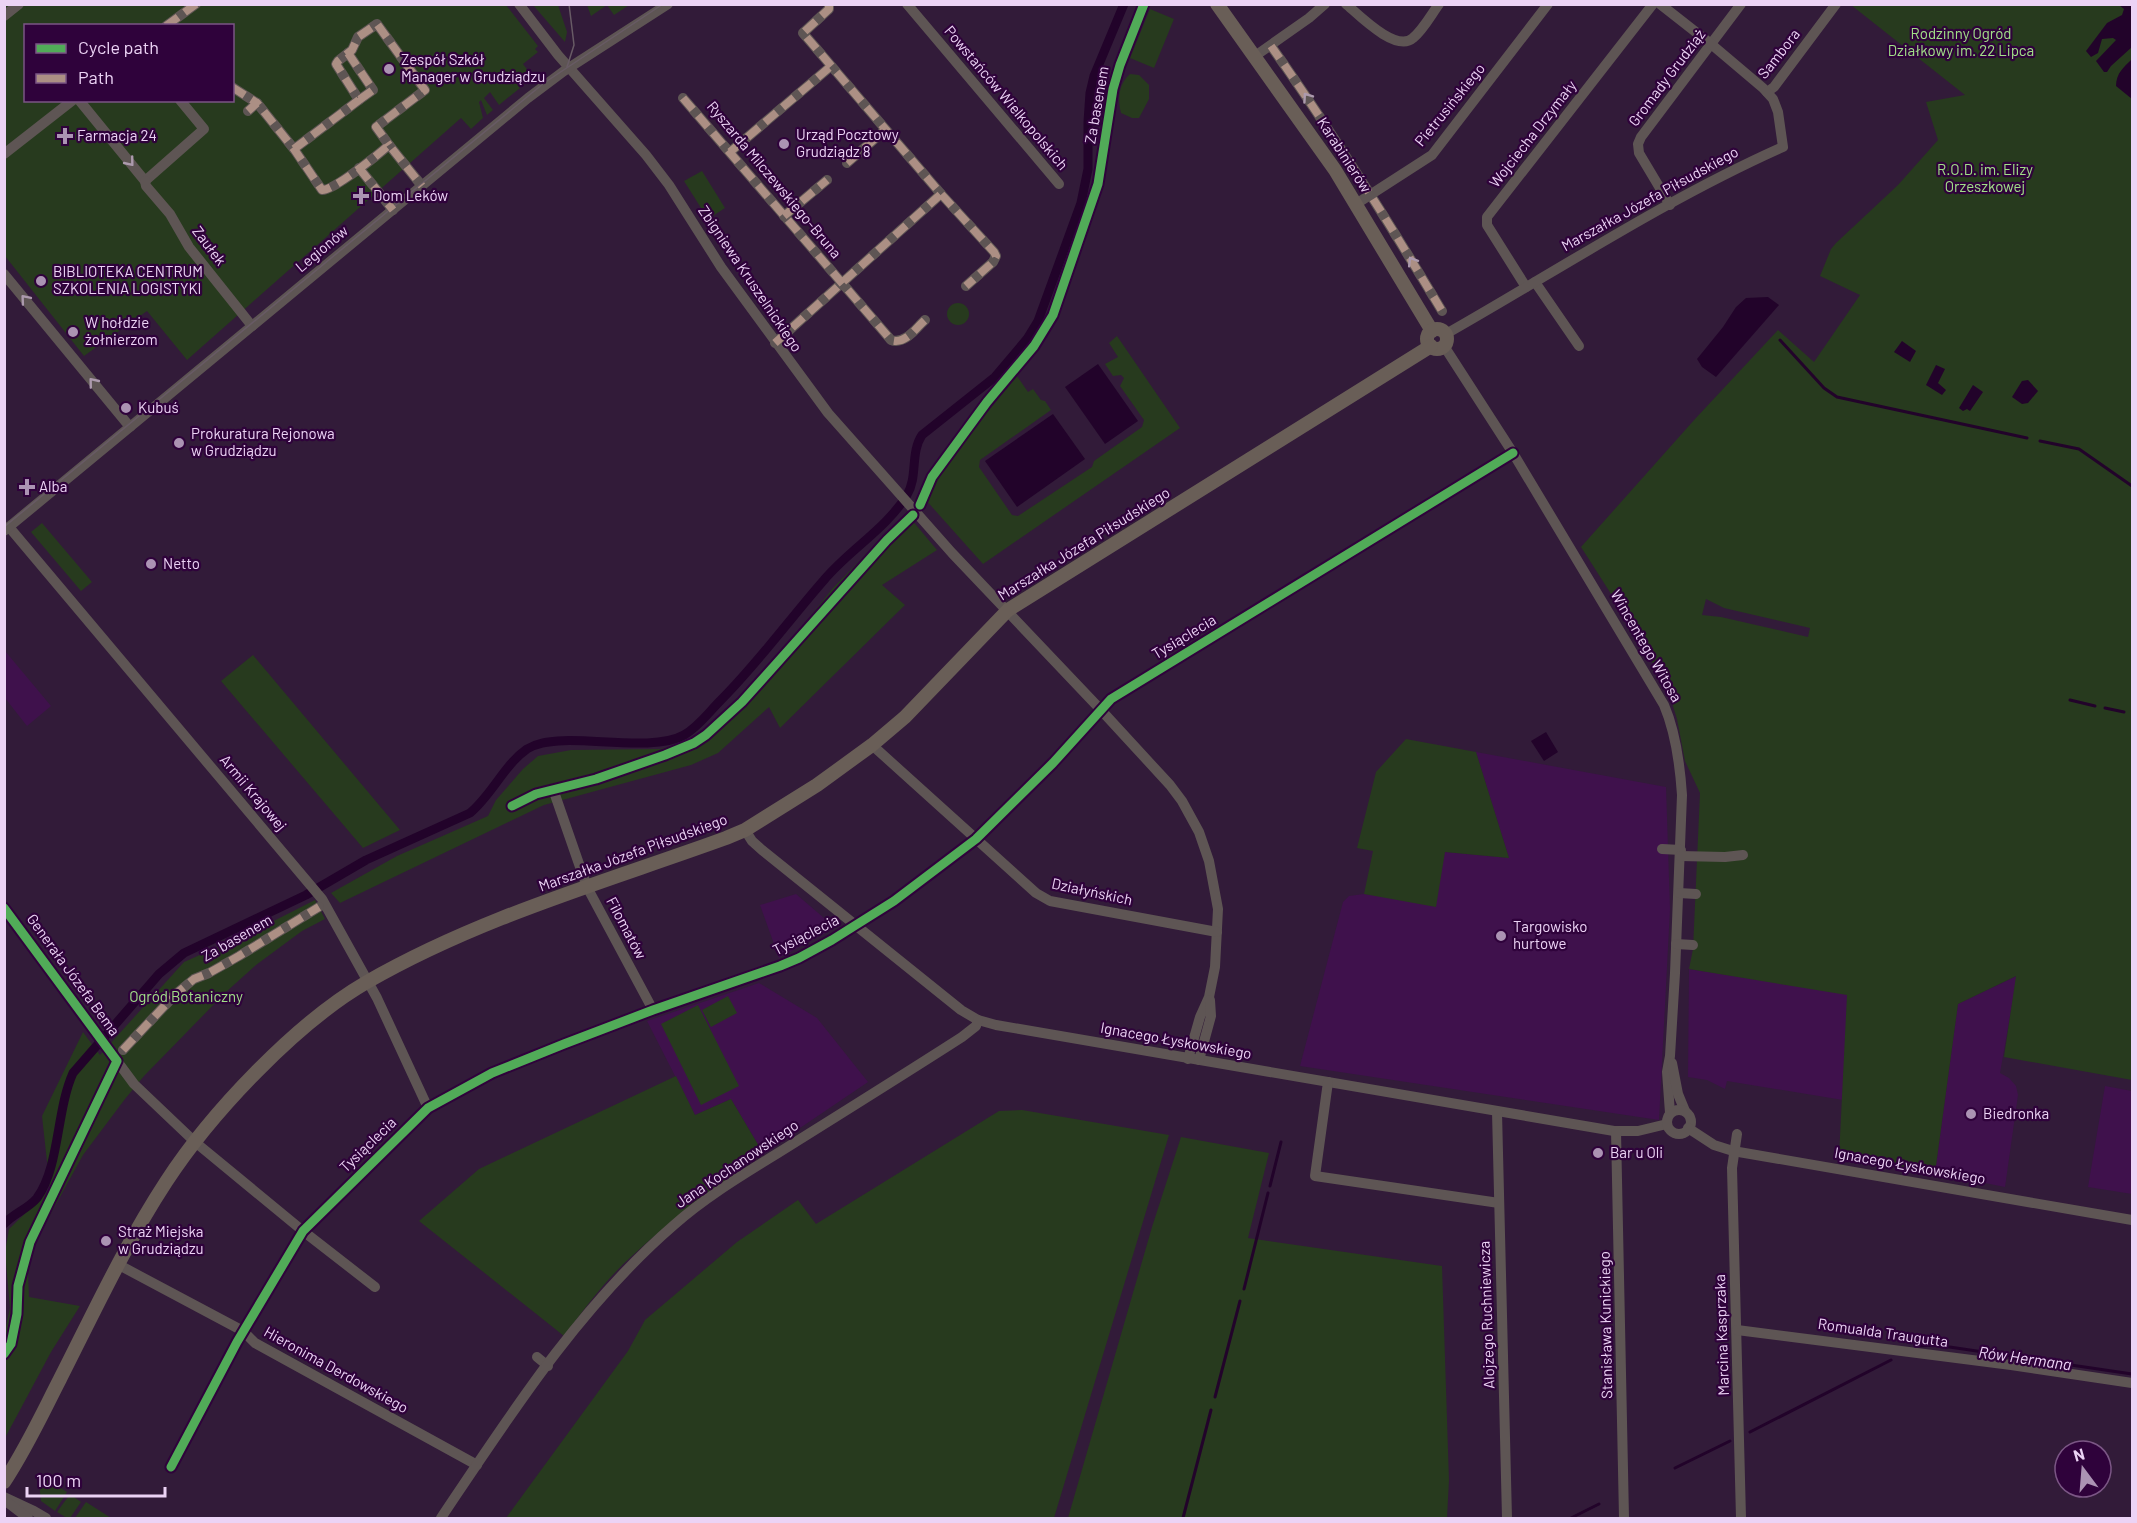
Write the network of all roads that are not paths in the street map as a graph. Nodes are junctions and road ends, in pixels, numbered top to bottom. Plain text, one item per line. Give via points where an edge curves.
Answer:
1 (19, 4) edge
2 (196, 4) edge
3 (519, 4) edge
4 (668, 4) edge
5 (829, 4) edge
6 (907, 4) edge
7 (1217, 4) edge
8 (1324, 4) edge
9 (1346, 4) edge
10 (1439, 4) edge
11 (1548, 4) edge
12 (1653, 4) edge
13 (1660, 4) edge
14 (1741, 4) edge
15 (1836, 4) edge
16 (4, 16) edge
17 (169, 24) edge
18 (1711, 44) junction
19 (1271, 46) junction
20 (348, 53) junction
21 (1255, 56) junction
22 (830, 67) junction
23 (569, 68) junction
24 (234, 88) edge
25 (1767, 92) junction
26 (683, 98) dead end
27 (359, 100) junction
28 (70, 102) edge
29 (81, 102) edge
30 (182, 102) edge
31 (257, 103) junction
32 (248, 111) dead end
33 (885, 130) junction
34 (389, 144) junction
35 (1783, 147) joint
36 (294, 149) junction
37 (730, 152) junction
38 (4, 154) edge
39 (847, 163) dead end
40 (359, 168) junction
41 (827, 180) dead end
42 (145, 181) junction
43 (1059, 184) dead end
44 (422, 186) junction
45 (941, 194) junction
46 (1371, 195) junction
47 (1356, 204) junction
48 (1670, 204) junction
49 (393, 210) junction
50 (784, 216) junction
51 (4, 274) edge
52 (841, 283) junction
53 (1531, 285) junction
54 (966, 286) dead end
55 (1442, 311) dead end
56 (925, 320) dead end
57 (252, 326) junction
58 (1440, 342) junction
59 (775, 343) junction
60 (1578, 346) dead end
61 (130, 427) junction
62 (1513, 453) junction
63 (7, 529) edge
64 (1008, 610) junction
65 (1101, 710) junction
66 (872, 745) junction
67 (553, 789) dead end
68 (745, 830) junction
69 (976, 839) junction
70 (1662, 849) dead end
71 (1680, 853) junction
72 (1743, 855) dead end
73 (587, 887) junction
74 (1679, 893) junction
75 (1696, 894) dead end
76 (320, 903) junction
77 (4, 908) edge
78 (855, 926) junction
79 (1217, 932) junction
80 (1676, 944) junction
81 (1693, 945) dead end
82 (368, 982) junction
83 (652, 1010) junction
84 (978, 1020) junction
85 (123, 1050) dead end
86 (1670, 1056) junction
87 (1194, 1059) junction
88 (1328, 1082) junction
89 (428, 1108) junction
90 (1497, 1112) junction
91 (1685, 1112) junction
92 (1669, 1118) junction
93 (1688, 1128) junction
94 (1616, 1131) junction
95 (1737, 1134) dead end
96 (195, 1142) junction
97 (1733, 1151) junction
98 (1499, 1203) junction
99 (2133, 1220) edge
100 (303, 1231) junction
101 (119, 1265) junction
102 (375, 1287) dead end
103 (1737, 1330) junction
104 (243, 1331) junction
105 (537, 1358) dead end
106 (548, 1366) junction
107 (2133, 1383) edge
108 (477, 1465) junction
109 (171, 1467) dead end
110 (4, 1482) edge
111 (4, 1499) edge
112 (28, 1518) edge
113 (46, 1518) edge
114 (441, 1518) edge
115 (1508, 1518) edge
116 (1625, 1518) edge
117 (1741, 1518) edge

1 - 16 street
2 - 17 street
3 - 23 street, Zbigniewa Kruszelnickiego
4 - 23 street, Legionów
5 - 22 street via 824,15 803,33
6 - 43 street, Powstańców Wielkopolskich
7 - 21 main road, Karabinierów
8 - 19 street
9 - 10 street via 1386,37 1405,42 1412,39
11 - 46 street, Pietrusińskiego via 1432,155
12 - 53 street, Wojciecha Drzymały via 1487,217 1487,225
13 - 18 street, Sambora
14 - 18 street, Gromady Grudziąż
15 - 25 street, Sambora
18 - 25 street, Sambora
18 - 48 street, Gromady Grudziąż via 1638,144 1639,153
19 - 21 street
46 -> 19 street
20 - 27 street via 336,64
20 - 27 street via 373,90
20 - 34 street via 358,37 377,24 425,90 376,127
21 - 47 main road, Karabinierów
22 - 33 street
22 - 37 street
23 - 44 street, Legionów
23 - 59 street, Zbigniewa Kruszelnickiego via 669,185
24 - 31 street
25 - 35 street, Sambora via 1778,112
26 - 37 street, Ryszarda Milczewskiego-Bruna
27 - 36 street
28 - 38 street
29 -> 42 street, Zaułek
30 - 42 street via 204,129
31 - 32 street
31 - 36 street
33 - 39 street
33 - 45 street
34 - 40 street
34 - 44 street
35 - 48 street, Marszałka Józefa Piłsudskiego
36 - 40 street via 325,190
37 - 50 street, Ryszarda Milczewskiego-Bruna
40 - 49 street
41 - 50 street
42 - 57 street, Zaułek via 189,247
44 - 49 street, Legionów
45 - 52 street
45 - 54 street via 996,256
46 - 47 street, Pietrusińskiego
55 -> 46 street
47 - 58 main road, Karabinierów via 1432,331 1427,338
48 - 53 street, Marszałka Józefa Piłsudskiego
49 - 57 street, Legionów
50 - 52 street, Ryszarda Milczewskiego-Bruna
61 -> 51 street
52 - 56 street, Ryszarda Milczewskiego-Bruna via 891,340 902,341
52 - 59 street
53 - 58 street, Marszałka Józefa Piłsudskiego
53 - 60 street
57 - 61 street, Legionów
58 - 62 street
58 - 64 main road, Marszałka Józefa Piłsudskiego
59 - 64 street, Zbigniewa Kruszelnickiego via 828,413
61 - 63 street, Legionów
62 - 65 street, Tysiąclecia via 1130,687
62 - 71 street, Wincentego Witosa via 1668,713 1681,778
63 - 76 street, Armii Krajowej via 314,888
64 - 65 street, Zbigniewa Kruszelnickiego
64 - 66 main road, Marszałka Józefa Piłsudskiego via 905,717
65 - 69 street, Tysiąclecia via 1053,764
65 - 79 street, Zbigniewa Kruszelnickiego via 1170,785 1199,832 1214,884
66 - 68 main road, Marszałka Józefa Piłsudskiego
66 - 69 street, Działyńskich
67 - 73 street, Filomatów
68 - 73 main road, Marszałka Józefa Piłsudskiego
68 - 78 street, Ignacego Łyskowskiego via 762,850
69 - 78 street, Tysiąclecia
69 - 79 street, Działyńskich via 1050,901
70 - 71 street
71 - 72 street
71 - 74 street, Wincentego Witosa
73 - 82 main road, Marszałka Józefa Piłsudskiego via 491,922
73 - 83 street, Filomatów
74 - 75 street
74 - 80 street, Wincentego Witosa
76 - 82 street, Armii Krajowej
76 - 85 street, Za basenem via 239,956 194,979
77 - 96 street, Generała Józefa Bema via 134,1084
78 - 83 street, Tysiąclecia via 799,958
78 - 84 street, Ignacego Łyskowskiego
79 - 87 street, Zbigniewa Kruszelnickiego via 1215,967 1200,1017
80 - 81 street
80 - 86 street, Wincentego Witosa
82 - 89 street, Armii Krajowej
82 - 96 main road, Marszałka Józefa Piłsudskiego via 325,1012 268,1062
83 - 89 street, Tysiąclecia via 492,1073
84 - 87 street, Ignacego Łyskowskiego
84 - 106 street, Jana Kochanowskiego via 962,1037 730,1183 675,1224 614,1282
86 - 91 street, Wincentego Witosa
86 - 92 street, Wincentego Witosa
87 - 88 street, Ignacego Łyskowskiego
88 - 90 street, Ignacego Łyskowskiego
88 - 98 street via 1315,1176
89 - 100 street, Tysiąclecia
90 - 94 street, Ignacego Łyskowskiego
90 - 98 street, Alojzego Ruchniewicza
91 - 92 street via 1678,1110
91 - 93 street via 1690,1121
92 - 93 street via 1675,1133
92 - 94 street, Ignacego Łyskowskiego via 1638,1131
93 - 97 street, Ignacego Łyskowskiego via 1714,1145
94 - 116 street, Stanisława Kunickiego
95 - 97 street, Marcina Kasprzaka
96 - 100 street, Generała Józefa Bema
96 - 101 main road, Marszałka Józefa Piłsudskiego via 161,1190
97 - 99 street, Ignacego Łyskowskiego
97 - 103 street, Marcina Kasprzaka
98 - 115 street, Alojzego Ruchniewicza
100 - 102 street, Generała Józefa Bema
100 - 104 street, Tysiąclecia
101 - 104 street, Hieronima Derdowskiego
101 - 110 main road, Marszałka Józefa Piłsudskiego
103 - 107 street, Romualda Traugutta
103 - 117 street, Marcina Kasprzaka
104 - 108 street, Hieronima Derdowskiego via 255,1343
104 - 109 street, Tysiąclecia
105 - 106 street
106 - 108 street, Jana Kochanowskiego
108 - 114 street, Jana Kochanowskiego
111 - 112 street
111 - 113 street

